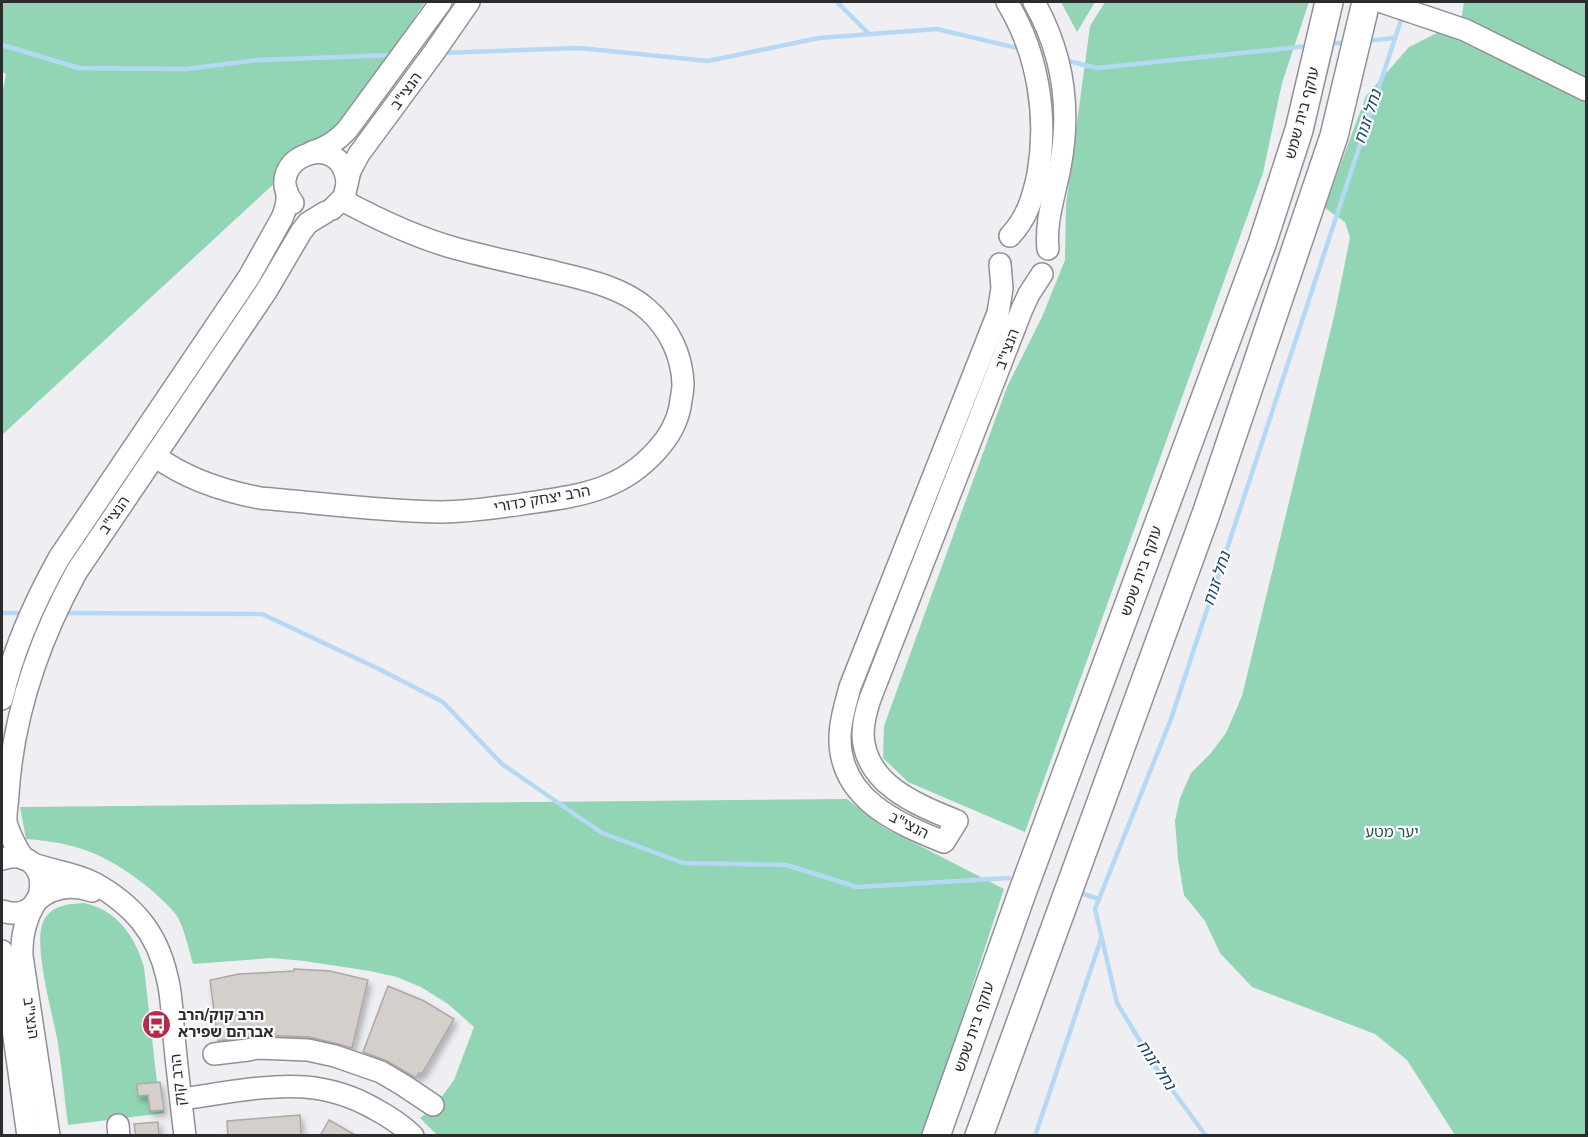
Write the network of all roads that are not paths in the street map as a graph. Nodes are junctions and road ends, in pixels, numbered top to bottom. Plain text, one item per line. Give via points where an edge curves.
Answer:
1 (441, 2) edge
2 (470, 2) edge
3 (1007, 2) edge
4 (1034, 2) edge
5 (1329, 2) edge
6 (1366, 2) edge
7 (1382, 2) edge
8 (1587, 90) edge
9 (312, 152) junction
10 (287, 192) junction
11 (338, 198) junction
12 (1010, 236) junction
13 (1048, 249) junction
14 (1000, 264) junction
15 (1042, 274) junction
16 (155, 456) junction
17 (2, 699) edge
18 (2, 859) edge
19 (28, 861) junction
20 (117, 898) junction
21 (36, 902) junction
22 (2, 911) edge
23 (2, 951) edge
24 (214, 1054) dead end
25 (335, 1056) junction
26 (327, 1090) junction
27 (181, 1100) junction
28 (433, 1105) dead end
29 (28, 1136) edge
30 (49, 1136) edge
31 (185, 1136) edge
32 (412, 1136) edge
33 (936, 1136) edge
34 (979, 1136) edge

1 - 9 street, הנצי"ב via 345,133
2 - 11 street, הנצי"ב via 359,154
3 - 12 street via 1032,58 1042,124 1032,199 1024,219
4 - 13 street via 1060,66 1065,114 1047,231
5 - 33 main road, עוקף בית שמש via 1299,130 1262,244
6 - 34 main road via 1334,136 1217,480
7 - 8 street via 1465,30
9 - 10 street via 298,158 289,168
9 - 11 street via 335,158 344,169
10 - 11 street via 291,201 311,213
10 - 17 street, הנצי"ב via 282,218 249,277 59,558 22,632
11 - 16 street, הנצי"ב via 301,232 267,290
11 - 16 street, הרב יצחק כדורי via 428,240 616,289 646,308 667,331 681,367 683,386 678,414 665,441 644,465 615,483 578,496 456,511 246,496 201,481
12 - 13 street via 1020,231 1032,232
12 - 14 street via 1000,248
13 - 15 street via 1049,261
14 - 15 street via 1006,274 1020,281
14 - 15 street, הנצי"ב via 998,313 850,687 840,737 848,775 871,804 905,825 945,842 957,821 903,795 878,775 865,750 864,718 1022,309
16 - 19 street, הנצי"ב via 77,571 52,619 32,671 12,755 6,824
18 - 19 street, הרב קוק
19 - 20 street, הרב קוק via 77,876
19 - 21 street, הנצי"ב via 41,881
20 - 21 street, הרב קוק via 68,887
20 - 27 street, הרב קוק via 148,928 160,950 168,978
21 - 22 street, הרב קוק via 21,912
21 - 30 street, הנצי"ב via 27,916 22,956
23 - 29 street, הנצי"ב
24 - 25 street via 257,1048 308,1050
25 - 26 street
25 - 28 street via 381,1072
26 - 27 street via 282,1087
26 - 32 street via 362,1102
27 - 31 street, הרב קוק

